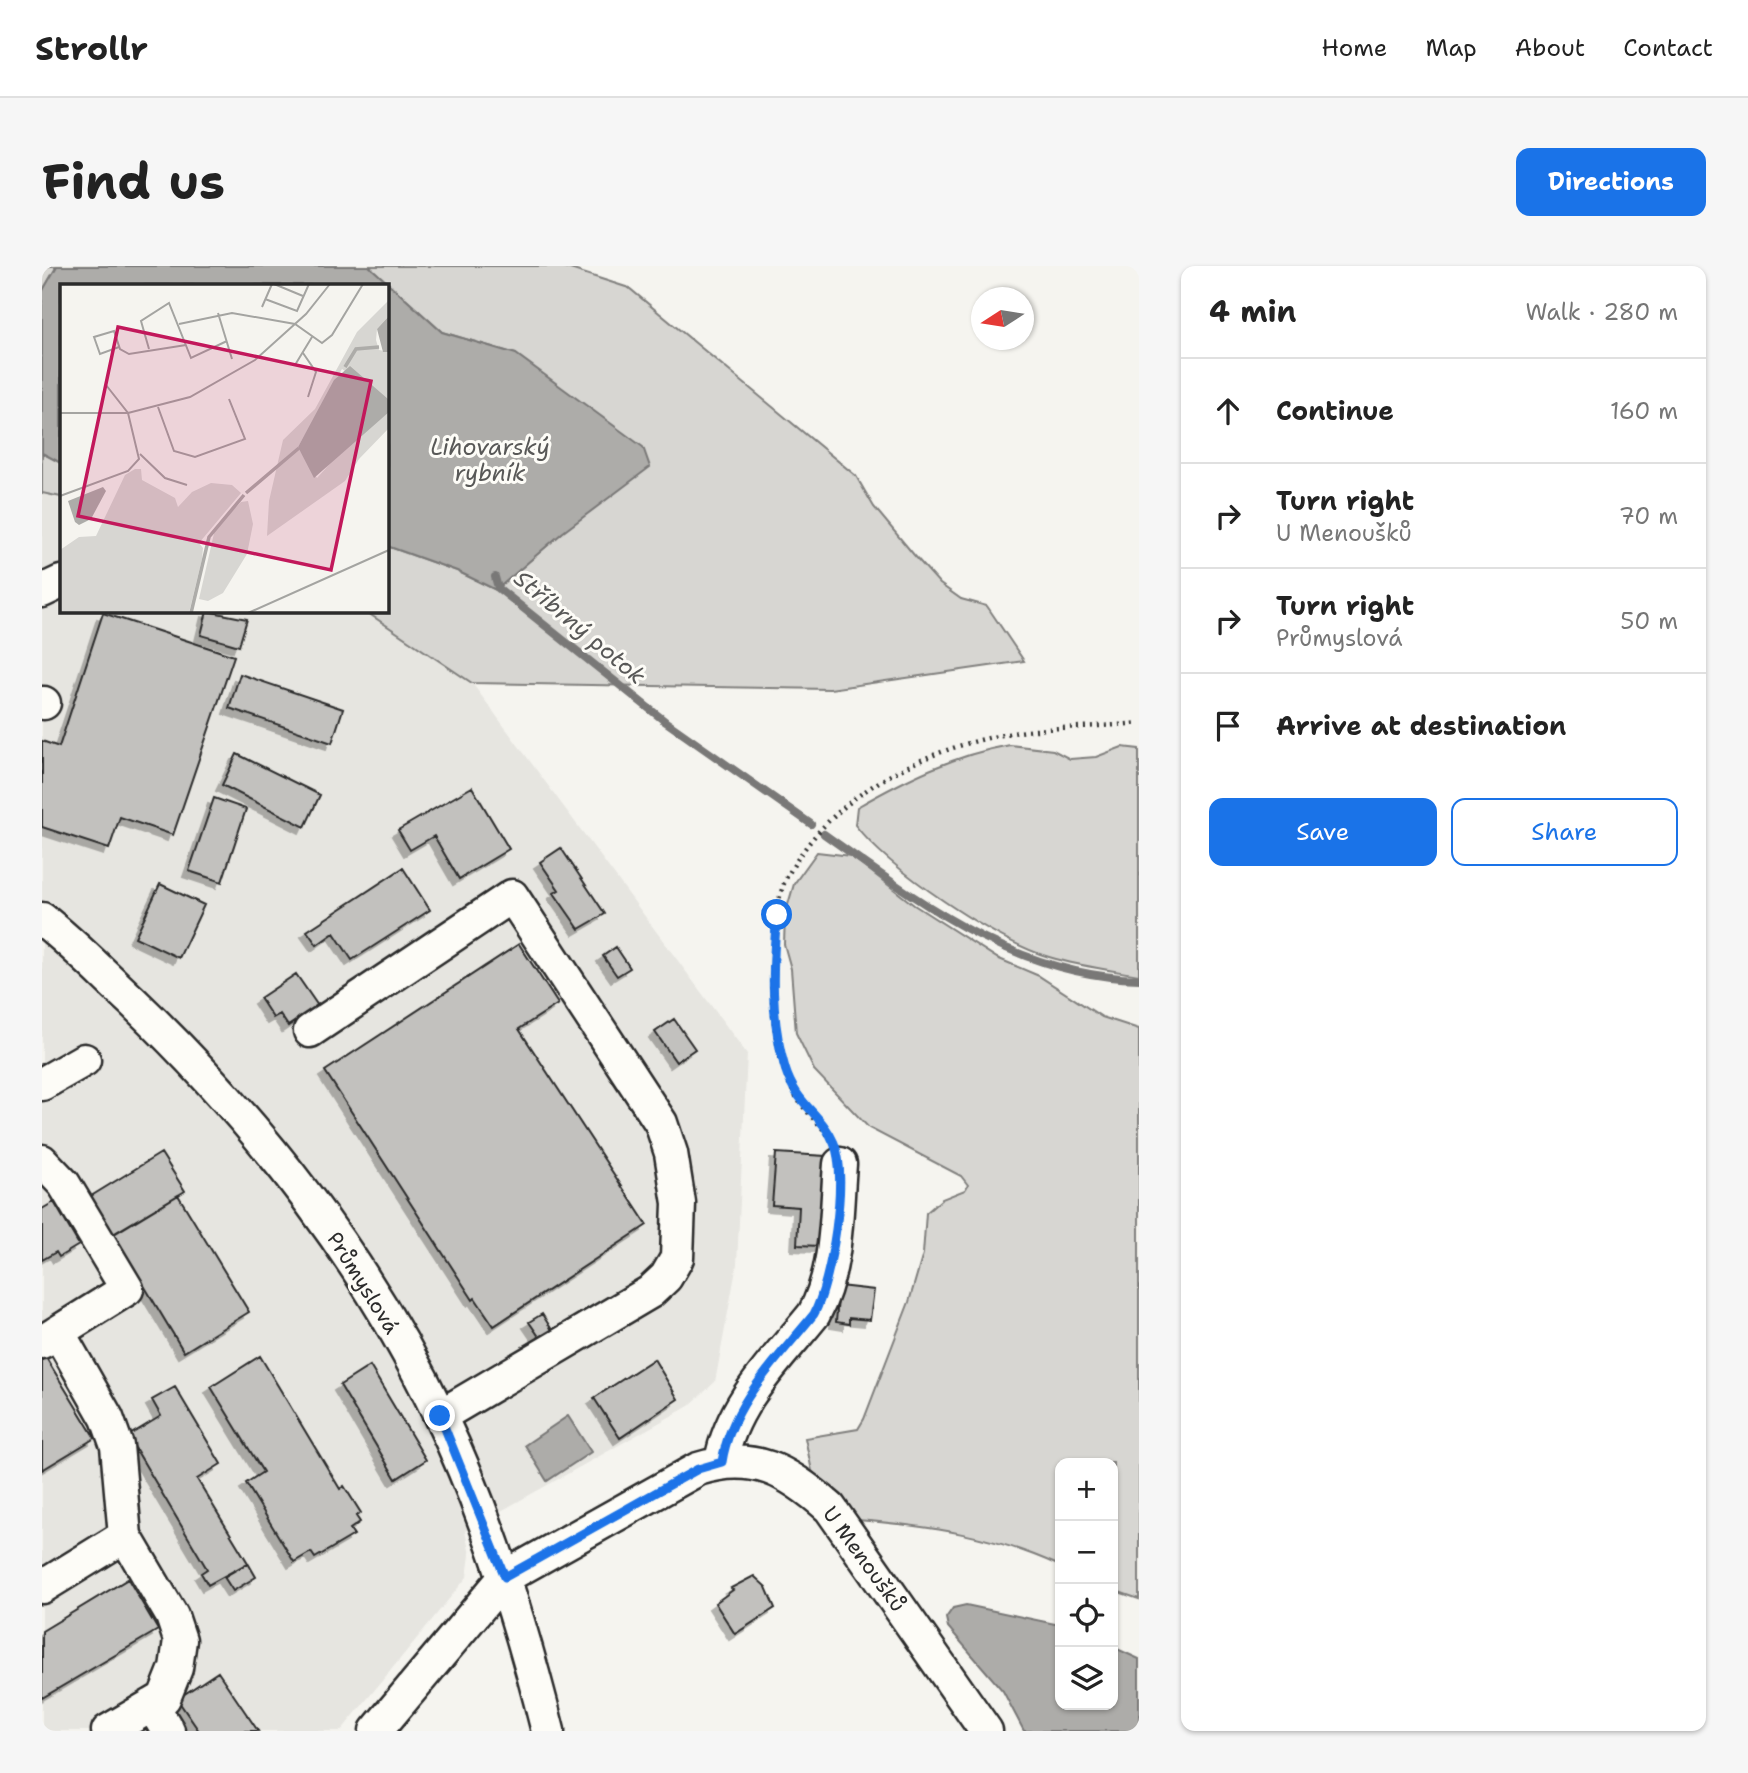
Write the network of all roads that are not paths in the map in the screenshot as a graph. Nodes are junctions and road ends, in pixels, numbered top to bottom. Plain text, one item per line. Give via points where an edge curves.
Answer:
1 (60, 583) edge
2 (42, 592) edge
3 (42, 919) edge
4 (310, 1031) dead end
5 (84, 1060) dead end
6 (42, 1084) edge
7 (42, 1161) edge
8 (840, 1164) road end
9 (50, 1337) edge
10 (440, 1416) junction
11 (722, 1462) junction
12 (125, 1536) junction
13 (505, 1577) junction
14 (42, 1587) edge
15 (160, 1718) edge
16 (108, 1731) edge
17 (376, 1731) edge
18 (548, 1731) edge
19 (986, 1731) edge

1 - 2 street
3 - 10 street, Průmyslová via 177,1045 239,1111 346,1251
4 - 10 street via 512,896 661,1123 668,1143 679,1203 677,1258 666,1277 650,1292
5 - 6 street
7 - 9 street via 64,1184 127,1289
8 - 11 street via 832,1266 824,1295 734,1416
9 - 12 street via 107,1418 117,1446
10 - 13 street, Průmyslová
11 - 13 street, U Menoušků via 698,1469
11 - 19 street, U Menoušků via 750,1461 776,1469 803,1484 830,1508
12 - 14 street
12 - 15 street via 172,1616 180,1640
13 - 17 street, U Menoušků
13 - 18 street, Průmyslová
15 - 16 street

